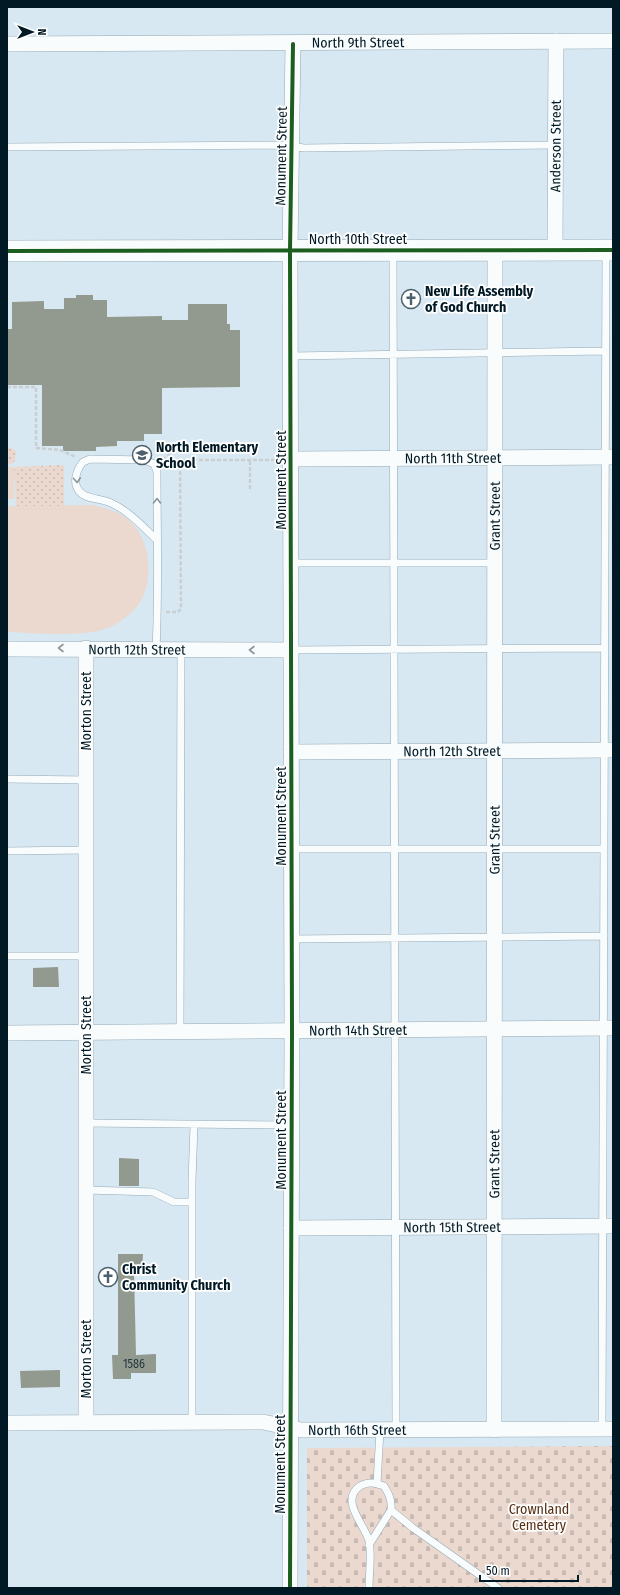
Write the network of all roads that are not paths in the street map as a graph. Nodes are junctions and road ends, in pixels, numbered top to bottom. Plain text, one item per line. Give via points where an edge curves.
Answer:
1 (556, 41) junction
2 (613, 41) edge
3 (7, 44) edge
4 (293, 44) junction
5 (555, 145) junction
6 (7, 147) edge
7 (292, 147) junction
8 (393, 250) junction
9 (494, 250) junction
10 (555, 250) junction
11 (609, 250) edge
12 (7, 251) edge
13 (290, 251) junction
14 (605, 351) junction
15 (494, 353) junction
16 (393, 354) junction
17 (291, 356) junction
18 (494, 457) junction
19 (609, 457) edge
20 (394, 458) junction
21 (292, 459) junction
22 (157, 540) junction
23 (291, 563) junction
24 (394, 563) junction
25 (494, 563) junction
26 (7, 648) edge
27 (86, 648) junction
28 (604, 648) junction
29 (156, 649) junction
30 (181, 649) junction
31 (394, 649) junction
32 (494, 649) junction
33 (291, 650) junction
34 (609, 750) edge
35 (494, 751) junction
36 (291, 752) junction
37 (394, 752) junction
38 (7, 779) edge
39 (86, 780) junction
40 (292, 849) junction
41 (395, 849) junction
42 (494, 849) junction
43 (86, 850) junction
44 (604, 850) junction
45 (7, 851) edge
46 (604, 936) junction
47 (494, 937) junction
48 (395, 938) junction
49 (292, 939) junction
50 (7, 956) edge
51 (86, 956) junction
52 (608, 1028) edge
53 (395, 1031) junction
54 (494, 1031) junction
55 (292, 1032) junction
56 (7, 1033) edge
57 (86, 1033) junction
58 (180, 1033) junction
59 (86, 1123) junction
60 (194, 1124) junction
61 (292, 1124) junction
62 (86, 1190) junction
63 (192, 1202) junction
64 (494, 1226) junction
65 (608, 1226) edge
66 (396, 1227) junction
67 (291, 1228) junction
68 (86, 1422) junction
69 (192, 1422) junction
70 (7, 1423) edge
71 (292, 1428) junction
72 (608, 1429) edge
73 (380, 1430) junction
74 (396, 1430) junction
75 (494, 1430) junction
76 (377, 1484) junction
77 (391, 1510) junction
78 (369, 1544) junction
79 (290, 1588) edge
80 (369, 1588) edge
81 (498, 1588) edge

1 - 2 street, North 9th Street
1 - 4 street, North 9th Street
1 - 5 street, Anderson Street
3 - 4 street, North 9th Street
4 - 7 street, Monument Street
5 - 7 lane
5 - 10 street, Anderson Street
6 - 7 lane
7 - 13 street, Monument Street
8 - 9 main road, North 10th Street
8 - 13 main road, North 10th Street
8 - 16 lane
9 - 10 main road, North 10th Street
9 - 15 street, Grant Street
10 - 11 main road, North 10th Street
11 - 14 lane
12 - 13 main road, North 10th Street
13 - 17 street, Monument Street
14 - 15 lane
14 - 19 lane
15 - 16 lane
15 - 18 street, Grant Street
16 - 17 lane
16 - 20 lane
17 - 21 street, Monument Street
18 - 19 street, North 11th Street
18 - 20 street, North 11th Street
18 - 25 street, Grant Street
19 - 28 lane
20 - 21 street, North 11th Street
20 - 24 lane
21 - 23 street, Monument Street
22 -> 22 lane via 157,472 154,464 145,460 90,459 83,462 76,476 78,490 85,496 111,503 128,513
22 - 29 lane
23 - 24 lane
23 - 33 street, Monument Street
24 - 25 lane
24 - 31 lane
25 - 32 street, Grant Street
27 -> 26 street, North 12th Street
27 - 29 street, North 12th Street
27 - 39 street, Morton Street
28 - 32 lane
28 - 34 lane
29 - 30 street, North 12th Street
33 -> 30 street, North 12th Street
30 - 58 lane
31 - 32 lane
31 - 33 lane
31 - 37 lane
32 - 35 street, Grant Street
33 - 36 street, Monument Street
34 - 35 street, North 12th Street
34 - 44 lane
35 - 37 street, North 12th Street
35 - 42 street, Grant Street
36 - 37 street, North 12th Street
36 - 40 street, Monument Street
37 - 41 lane
38 - 39 lane
39 - 43 street, Morton Street
40 - 41 lane
40 - 49 street, Monument Street
41 - 42 lane
41 - 48 lane
42 - 44 lane
42 - 47 street, Grant Street
43 - 45 lane
43 - 51 street, Morton Street
44 - 46 lane
46 - 47 lane
46 - 52 lane
47 - 48 lane
47 - 54 street, Grant Street
48 - 49 lane
48 - 53 lane
49 - 55 street, Monument Street
50 - 51 lane
51 - 57 street, Morton Street
52 - 54 street, North 14th Street
52 - 65 lane
53 - 54 street, North 14th Street
53 - 55 street, North 14th Street
53 - 66 lane
54 - 64 street, Grant Street
55 - 58 street, North 14th Street
55 - 61 street, Monument Street
56 - 57 street, North 14th Street
57 - 58 street, North 14th Street
57 - 59 street, Morton Street
59 - 60 lane
59 - 62 street, Morton Street
60 - 61 lane
60 - 63 lane
61 - 67 street, Monument Street
62 - 63 lane via 153,1192 174,1202
62 - 68 street, Morton Street
63 - 69 lane
64 - 65 street, North 15th Street
64 - 66 street, North 15th Street
64 - 75 street, Grant Street
65 - 72 lane
66 - 67 street, North 15th Street
66 - 74 lane
67 - 71 street, Monument Street
68 - 69 street, North 16th Street
68 - 70 street, North 16th Street
69 - 71 street, North 16th Street via 263,1422
71 - 73 street, North 16th Street
71 - 79 street, Monument Street
72 - 75 street, North 16th Street
73 - 74 street, North 16th Street
73 - 76 lane
74 - 75 street, North 16th Street
76 - 77 lane via 384,1486 390,1498
76 - 78 lane via 359,1487 351,1500 354,1512 366,1531
77 - 78 lane
77 - 81 lane
78 - 80 lane

